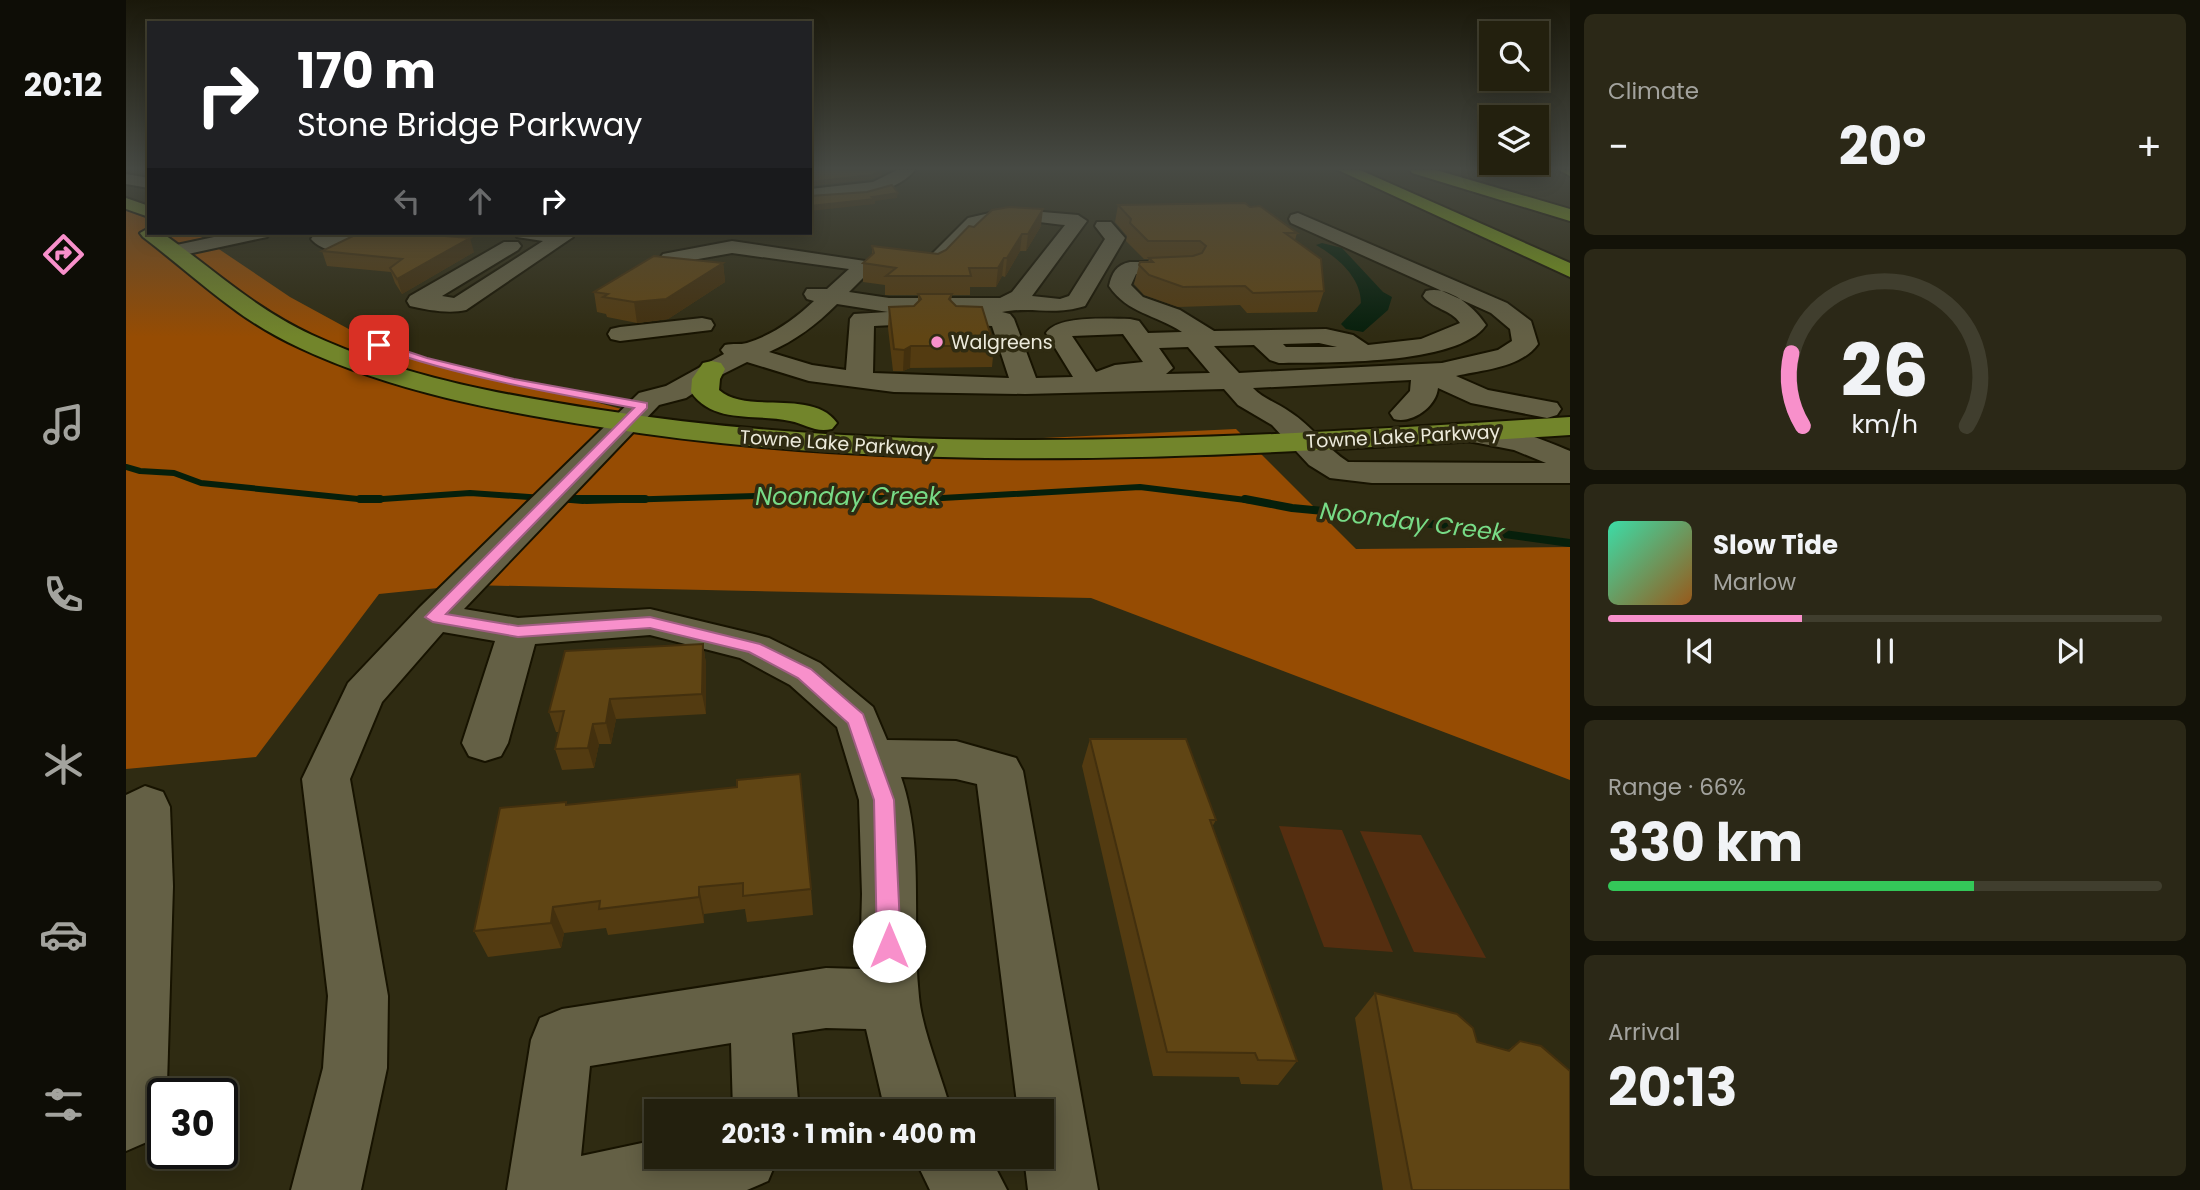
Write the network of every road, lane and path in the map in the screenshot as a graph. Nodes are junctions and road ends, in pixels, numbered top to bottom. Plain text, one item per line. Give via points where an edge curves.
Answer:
1 (972, 226) edge
2 (1075, 226) edge
3 (1104, 226) dead end
4 (1313, 226) edge
5 (1469, 226) edge
6 (215, 235) edge
7 (236, 235) edge
8 (340, 235) edge
9 (406, 236) edge
10 (517, 239) edge
11 (176, 240) edge
12 (474, 242) dead end
13 (874, 253) edge
14 (222, 258) dead end
15 (670, 258) edge
16 (911, 259) edge
17 (845, 262) junction
18 (1188, 266) edge
19 (1409, 268) junction
20 (1570, 271) edge
21 (821, 295) junction
22 (909, 298) junction
23 (1012, 301) junction
24 (865, 302) junction
25 (293, 308) dead end
26 (702, 325) dead end
27 (620, 334) dead end
28 (1262, 337) junction
29 (1208, 338) junction
30 (1141, 341) junction
31 (746, 354) junction
32 (1363, 354) junction
33 (717, 358) junction
34 (1425, 372) junction
35 (859, 379) junction
36 (1262, 380) junction
37 (1232, 381) junction
38 (1091, 384) junction
39 (1025, 386) junction
40 (1404, 413) junction
41 (1562, 417) edge
42 (629, 418) junction
43 (822, 423) junction
44 (1293, 430) junction
45 (1469, 433) junction
46 (1568, 466) edge
47 (442, 608) junction
48 (518, 632) junction
49 (485, 743) dead end
50 (870, 758) junction
51 (145, 807) dead end
52 (889, 999) junction
53 (760, 1008) junction
54 (765, 1099) edge
55 (915, 1099) edge
56 (126, 1118) edge
57 (685, 1169) edge
58 (957, 1169) edge
59 (326, 1190) edge
60 (541, 1190) edge
61 (582, 1190) edge
62 (972, 1190) edge
63 (1063, 1190) edge

1 - 16 street via 936,262
2 - 23 street via 1020,297
3 - 23 street via 1115,238 1077,301 1061,306
4 - 19 street
5 - 20 highway
6 - 11 street
7 - 11 street
8 - 9 street via 321,239 335,245
10 - 10 street via 418,301 458,305 544,249
10 - 12 street
11 - 14 main road, Towne Lake Parkway
11 - 42 main road, Towne Lake Parkway via 255,315 311,344 476,396
13 - 17 street
15 - 17 street via 732,247
17 - 21 street via 861,270
18 - 29 street via 1130,268 1120,286 1135,302 1172,315
19 - 32 street via 1384,272 1465,312 1474,325 1455,338
19 - 34 street via 1499,308 1522,326 1525,344 1507,355
21 - 24 street
21 - 31 street via 805,323
21 - 33 street
22 - 23 street via 1004,305
22 - 24 street
22 - 24 street via 871,293
25 - 42 main road, Towne Lake Parkway via 356,337 424,360
26 - 27 street
28 - 29 street
28 - 32 street via 1342,339
28 - 32 street via 1279,355
29 - 30 street
29 - 36 street via 1228,344
29 - 37 street via 1200,346
30 - 38 street via 1160,368 1115,373
30 - 38 street via 1130,326 1058,332
31 - 33 street
31 - 35 street via 809,373
33 - 42 street via 676,392
33 - 43 main road via 705,392 715,402 794,412
34 - 36 street
34 - 40 street via 1424,393
34 - 41 street via 1481,397
35 - 39 street via 894,384
35 - 39 street via 862,319 1002,319
36 - 37 street
36 - 44 street via 1280,399
37 - 38 street
37 - 44 street via 1248,399
38 - 39 street
40 - 41 main road, Towne Lake Parkway
40 - 44 main road, Towne Lake Parkway
41 - 45 main road, Towne Lake Parkway
41 - 46 street via 1550,440
42 - 43 main road, Towne Lake Parkway
42 - 44 main road, Towne Lake Parkway via 774,440 925,449 1112,447
42 - 47 street
43 - 44 main road, Towne Lake Parkway
44 - 45 main road, Towne Lake Parkway
44 - 46 street via 1333,468 1354,473
45 - 46 street via 1522,442
47 - 48 street
47 - 59 street via 363,694 326,779 358,996 355,1068
48 - 49 street
48 - 50 street via 650,622 754,648 805,674 857,719
50 - 52 street via 884,800
50 - 63 street via 956,760 999,771
51 - 56 street via 146,886 135,1084
52 - 53 street via 826,998
52 - 55 street
53 - 54 street
53 - 60 street via 562,1040
57 - 61 street
58 - 62 street

